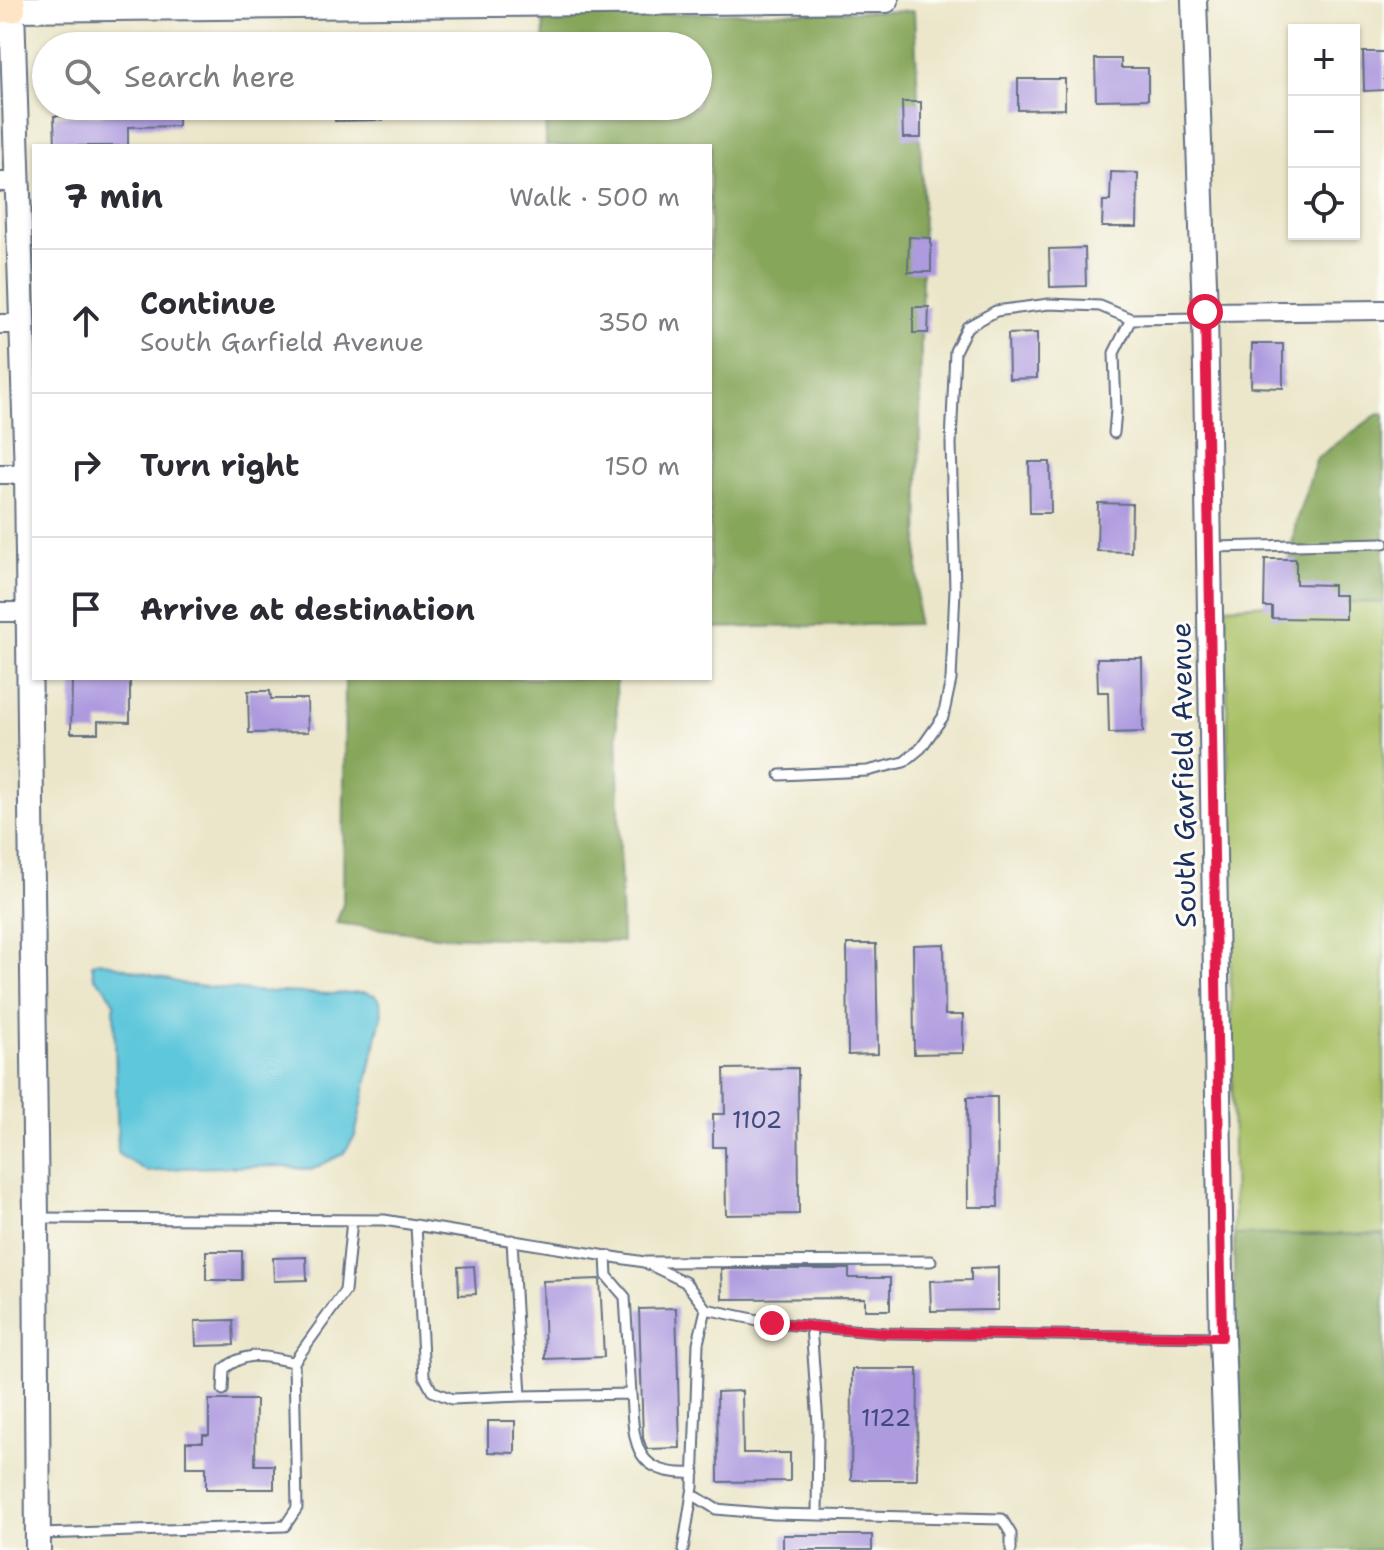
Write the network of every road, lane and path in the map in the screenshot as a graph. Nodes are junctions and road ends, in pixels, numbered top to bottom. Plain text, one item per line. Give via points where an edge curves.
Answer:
1 (886, 0) edge
2 (1194, 0) edge
3 (8, 6) edge
4 (8, 182) edge
5 (1384, 310) edge
6 (1205, 315) junction
7 (1131, 319) junction
8 (11, 324) edge
9 (1114, 433) dead end
10 (0, 474) edge
11 (27, 474) junction
12 (1384, 543) edge
13 (1209, 547) junction
14 (0, 612) edge
15 (29, 612) junction
16 (32, 637) edge
17 (32, 680) edge
18 (780, 775) dead end
19 (36, 1218) junction
20 (352, 1220) junction
21 (416, 1225) junction
22 (512, 1240) junction
23 (606, 1256) junction
24 (931, 1261) dead end
25 (644, 1262) junction
26 (706, 1309) junction
27 (811, 1326) junction
28 (1222, 1337) junction
29 (294, 1362) junction
30 (223, 1390) dead end
31 (631, 1394) junction
32 (521, 1396) junction
33 (694, 1473) junction
34 (692, 1494) junction
35 (817, 1515) junction
36 (38, 1542) edge
37 (683, 1550) edge
38 (1011, 1550) edge
39 (1230, 1550) edge

1 - 3 street
2 - 6 street, South Garfield Avenue
3 - 4 street
4 - 8 street
5 - 6 street
6 - 7 lane
6 - 13 street, South Garfield Avenue
7 - 9 lane via 1114,353
7 - 18 lane via 1100,306 1049,304 996,311 967,327 955,351 955,589 951,680 943,717 904,762 867,771
8 - 11 street
10 - 11 street
11 - 15 street
12 - 13 lane
13 - 28 street, South Garfield Avenue
14 - 15 street
15 - 16 street
17 - 19 street
19 - 20 lane
19 - 36 street
20 - 21 lane
20 - 29 lane via 345,1291
21 - 22 lane
21 - 32 lane via 424,1376 432,1391 452,1399
22 - 23 lane
22 - 32 lane
23 - 25 lane
23 - 31 lane via 607,1276 625,1297
24 - 25 lane
25 - 26 lane via 685,1282
26 - 27 lane
26 - 33 lane via 698,1343
27 - 28 lane via 886,1333
27 - 35 lane
28 - 39 street, South Garfield Avenue
29 - 30 lane via 237,1358 224,1369
29 - 36 lane via 297,1508 285,1526
31 - 32 lane
31 - 33 lane via 633,1437 644,1459 671,1474
33 - 34 lane
34 - 35 lane via 716,1509
34 - 37 lane
35 - 38 lane via 1002,1519 1011,1534

